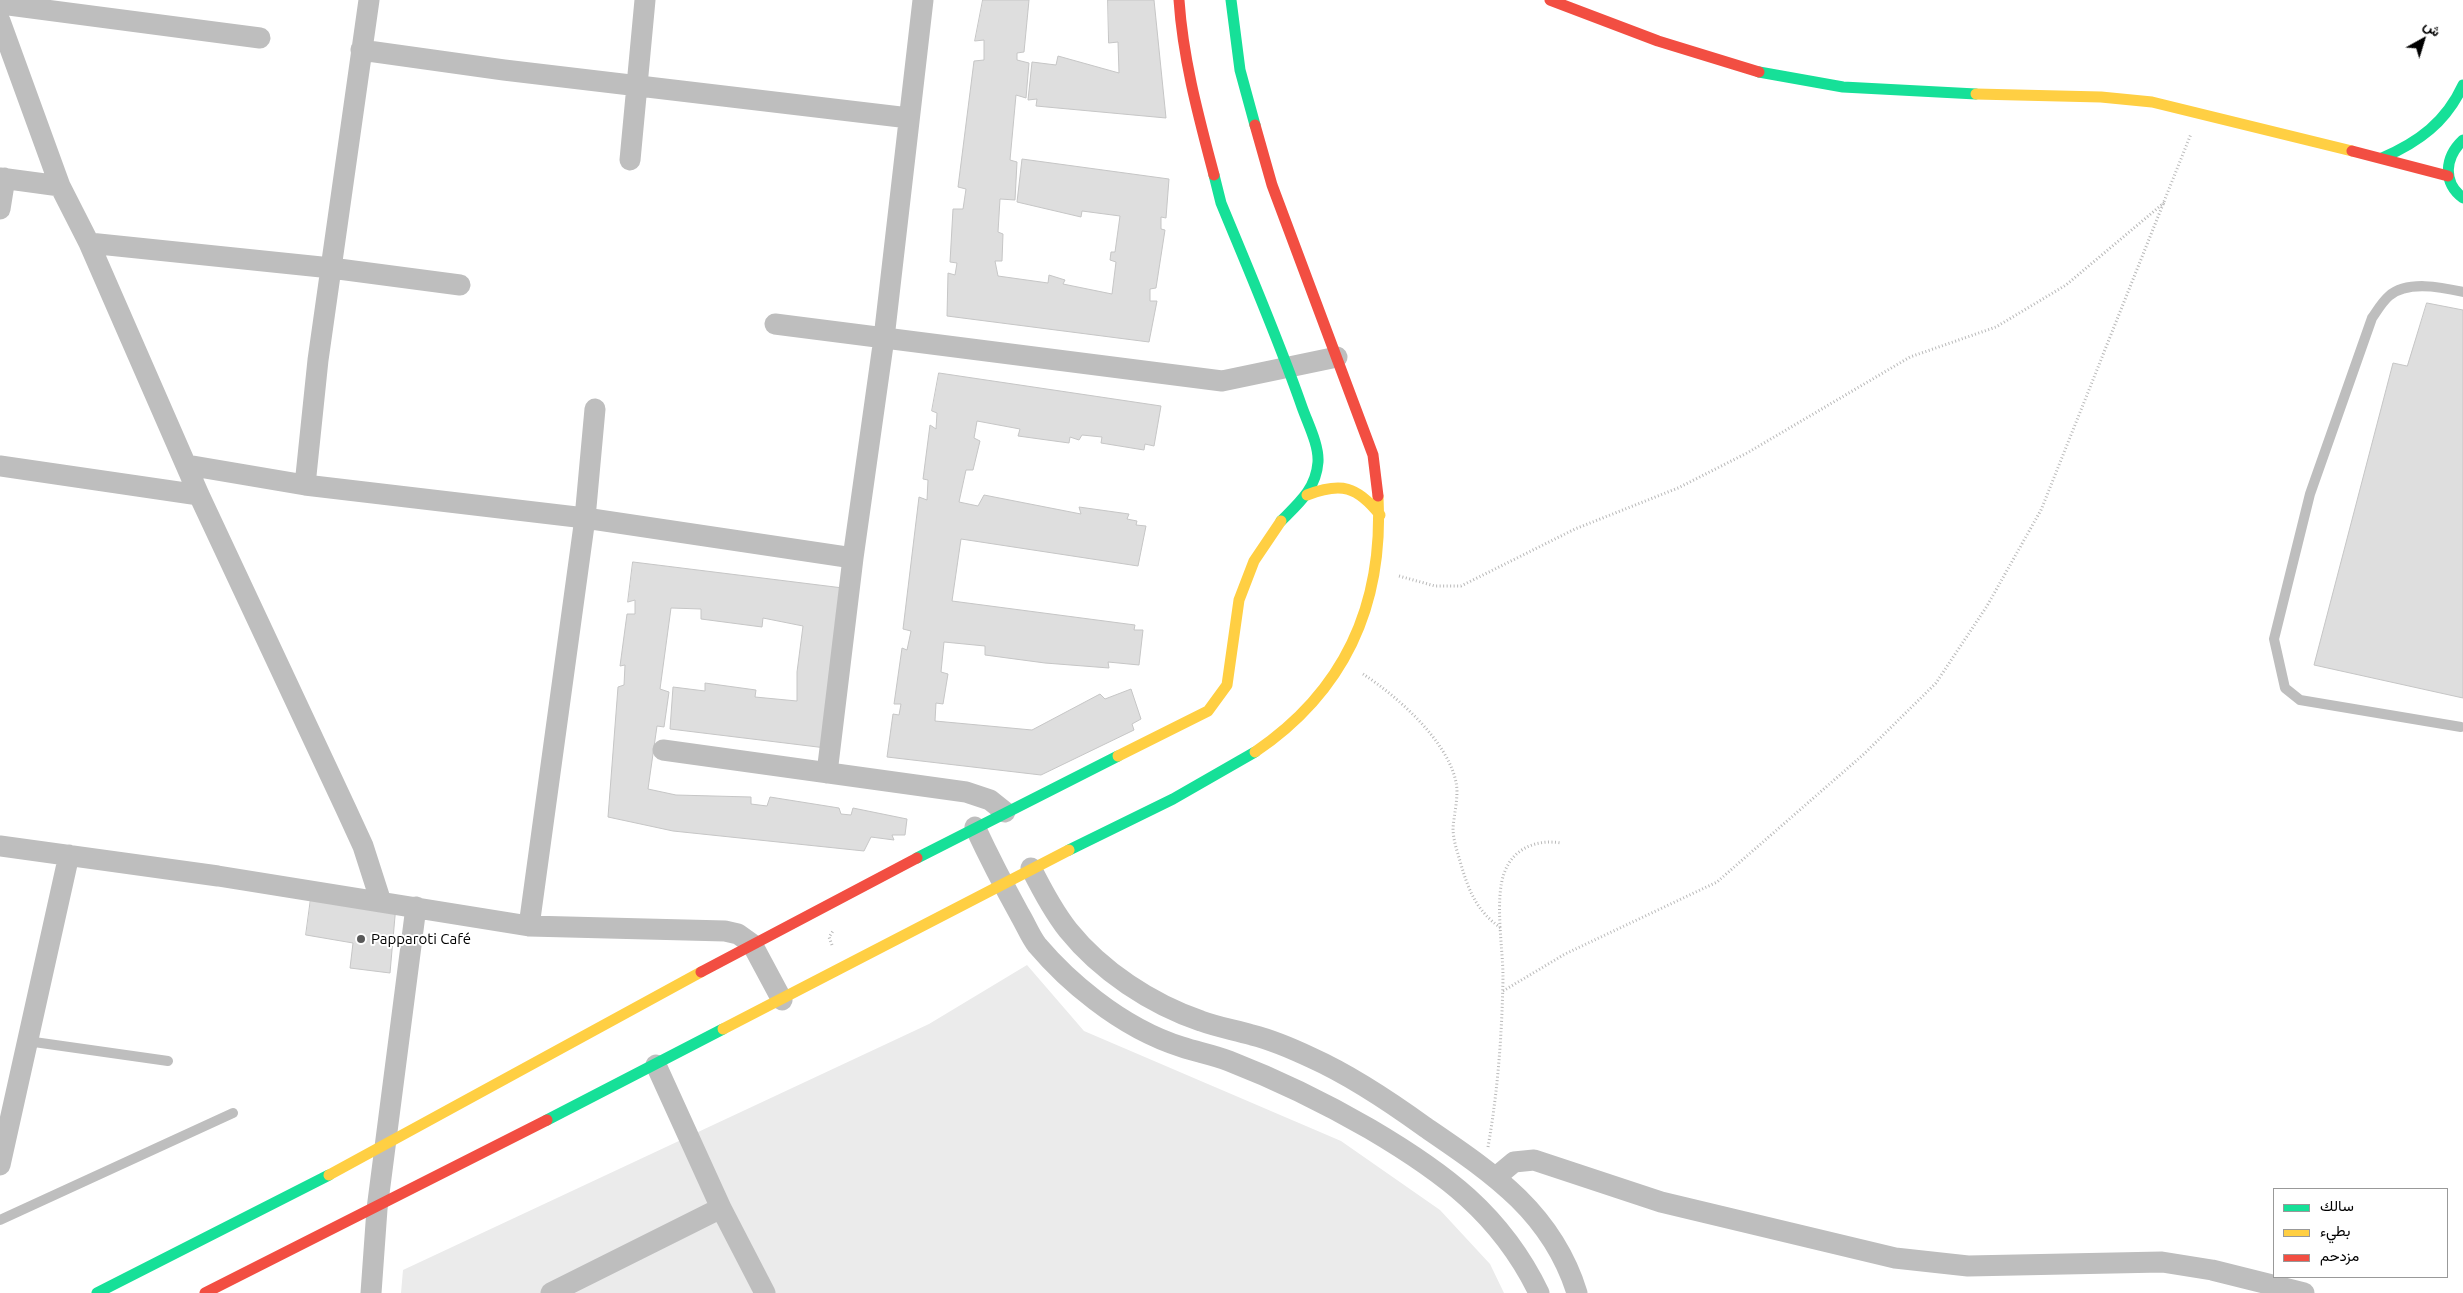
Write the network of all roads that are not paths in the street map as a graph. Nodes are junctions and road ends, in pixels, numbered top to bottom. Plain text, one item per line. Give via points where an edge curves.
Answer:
1 (369, 0) edge
2 (645, 0) edge
3 (923, 0) edge
4 (1179, 0) edge
5 (1231, 0) edge
6 (1550, 0) edge
7 (0, 4) edge
8 (0, 21) edge
9 (260, 38) dead end
10 (361, 50) junction
11 (2463, 85) edge
12 (638, 86) junction
13 (908, 118) junction
14 (2463, 140) edge
15 (2382, 158) junction
16 (630, 160) dead end
17 (2448, 176) junction
18 (2, 178) edge
19 (60, 186) junction
20 (2463, 198) edge
21 (0, 210) edge
22 (89, 243) junction
23 (330, 268) junction
24 (460, 285) dead end
25 (2463, 292) edge
26 (775, 324) dead end
27 (884, 338) junction
28 (1337, 357) junction
29 (1288, 368) junction
30 (595, 408) dead end
31 (187, 465) junction
32 (0, 466) edge
33 (306, 485) junction
34 (199, 495) junction
35 (1307, 495) junction
36 (1380, 515) junction
37 (585, 518) junction
38 (853, 558) junction
39 (2461, 727) dead end
40 (664, 750) dead end
41 (827, 773) junction
42 (1005, 812) junction
43 (975, 827) junction
44 (0, 846) edge
45 (69, 855) junction
46 (1031, 868) junction
47 (1002, 883) junction
48 (382, 902) junction
49 (416, 907) junction
50 (529, 926) junction
51 (752, 944) junction
52 (782, 1000) junction
53 (27, 1041) junction
54 (168, 1061) dead end
55 (656, 1065) junction
56 (233, 1112) dead end
57 (385, 1146) junction
58 (0, 1165) edge
59 (1490, 1172) junction
60 (377, 1208) junction
61 (722, 1208) junction
62 (0, 1220) edge
63 (587, 1285) edge
64 (98, 1293) edge
65 (206, 1293) edge
66 (371, 1293) edge
67 (551, 1293) edge
68 (765, 1293) edge
69 (1539, 1293) edge
70 (1577, 1293) edge
71 (2304, 1293) edge

1 - 10 street
2 - 12 street
3 - 13 street
4 - 29 street via 1196,107 1221,203
5 - 28 street via 1240,70 1272,185
6 - 15 street via 1690,53 1739,69 1790,80 1884,91 2134,98
7 - 9 street
8 - 19 street
10 - 12 street
10 - 23 street
11 - 15 street via 2445,116 2427,135 2406,149
12 - 13 street
12 - 16 street
13 - 27 street
14 - 17 street via 2449,158
15 - 17 street
17 - 20 street via 2457,194
18 - 19 street
18 - 21 street
19 - 22 street
22 - 23 street
22 - 31 street
23 - 24 street
23 - 33 street
25 - 39 lane via 2439,286 2412,287 2390,295 2372,318 2310,494 2274,639 2285,688 2300,700
26 - 27 street
27 - 29 street via 1199,380 1222,381
27 - 38 street
28 - 29 street
28 - 36 street via 1372,455 1380,495
29 - 35 street via 1318,460 1315,478
30 - 37 street
31 - 33 street
31 - 34 street
32 - 34 street
33 - 37 street
34 - 48 street via 363,846
35 - 36 street via 1327,486 1349,487 1368,498
35 - 42 street via 1277,525 1254,561 1239,600 1227,685 1208,711
36 - 46 street via 1376,570 1360,628 1343,662 1311,705 1232,768
37 - 38 street
37 - 50 street
38 - 41 street
40 - 41 street
41 - 42 street via 966,792 990,800
42 - 43 street
43 - 47 street
43 - 51 street
44 - 45 street
45 - 48 street
45 - 53 street
46 - 47 street
46 - 59 street via 1068,930 1126,982 1177,1012 1282,1045 1343,1073
47 - 52 street
47 - 69 street via 1036,943 1094,1000 1143,1031 1268,1077 1340,1112 1410,1152 1476,1204 1511,1245
48 - 49 street
49 - 50 street
49 - 57 street
50 - 51 street via 708,930 738,934
51 - 52 street
51 - 57 street
52 - 55 street
53 - 54 lane
53 - 58 street
55 - 60 street
55 - 61 street
56 - 62 lane
57 - 60 street
57 - 64 street
59 - 70 street via 1521,1199 1551,1237
59 - 71 street via 1514,1162 1534,1160 1661,1202 1895,1258 1968,1266 2162,1262 2212,1270
60 - 65 street
60 - 66 street
61 - 63 street
61 - 68 street
63 - 67 street

